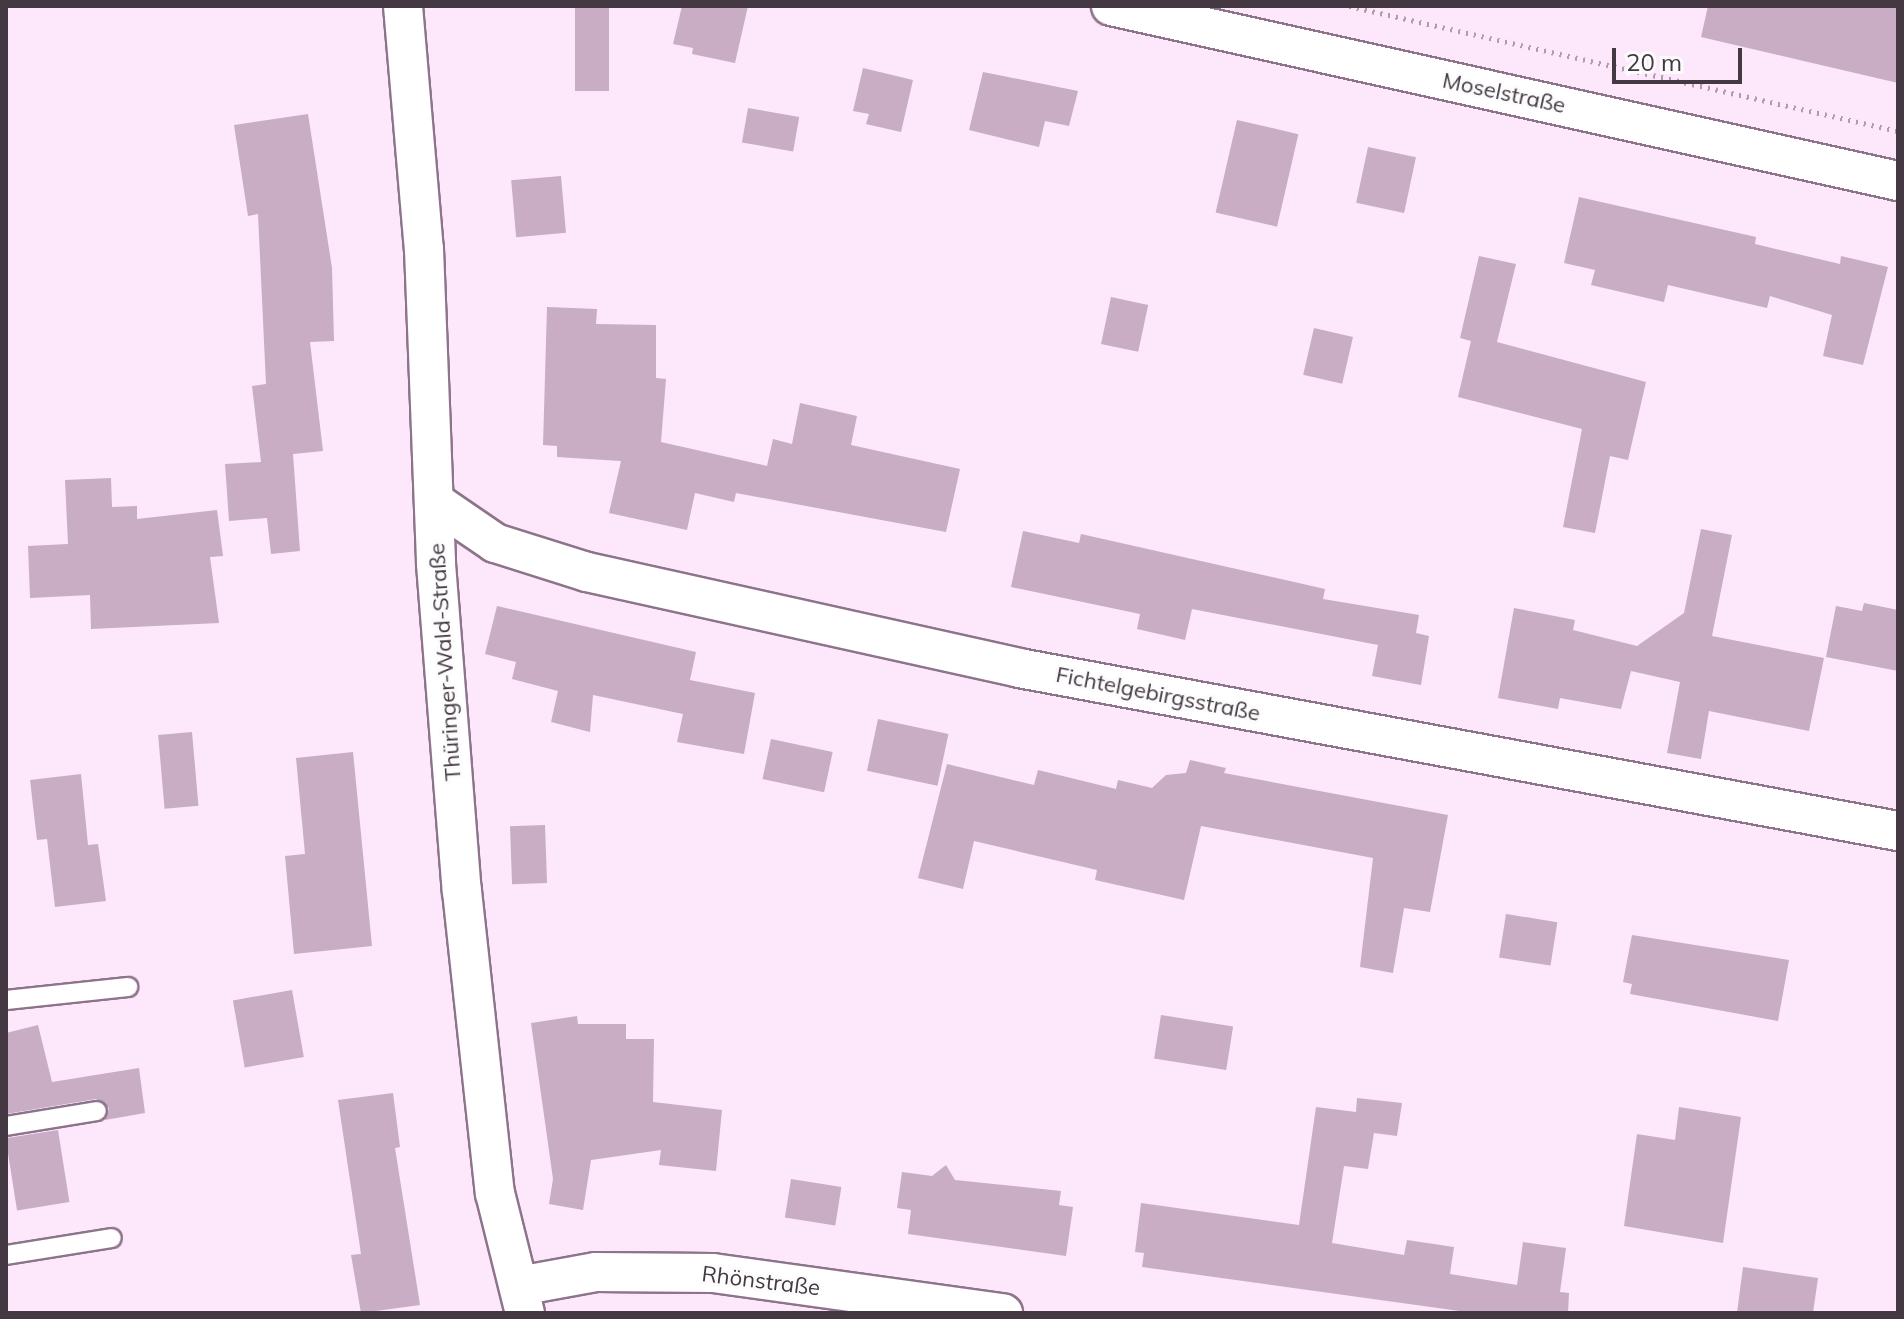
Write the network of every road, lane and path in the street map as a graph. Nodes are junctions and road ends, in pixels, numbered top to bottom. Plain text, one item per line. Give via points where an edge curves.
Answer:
1 (403, 6) edge
2 (1111, 6) edge
3 (1349, 6) edge
4 (1898, 131) edge
5 (1898, 181) edge
6 (435, 502) junction
7 (1898, 831) edge
8 (128, 987) dead end
9 (6, 1000) edge
10 (97, 1111) dead end
11 (6, 1126) edge
12 (112, 1238) dead end
13 (6, 1255) edge
14 (522, 1300) edge
15 (1003, 1313) edge

1 - 6 street, Thüringer-Wald-Straße via 424,249
2 - 5 street, Moselstraße
3 - 4 path
6 - 7 street, Fichtelgebirgsstraße via 495,543 587,572 1019,668
6 - 14 street, Thüringer-Wald-Straße via 463,907 495,1193
8 - 9 lane
10 - 11 lane
12 - 13 lane
14 - 15 street, Rhönstraße via 596,1272 713,1273

